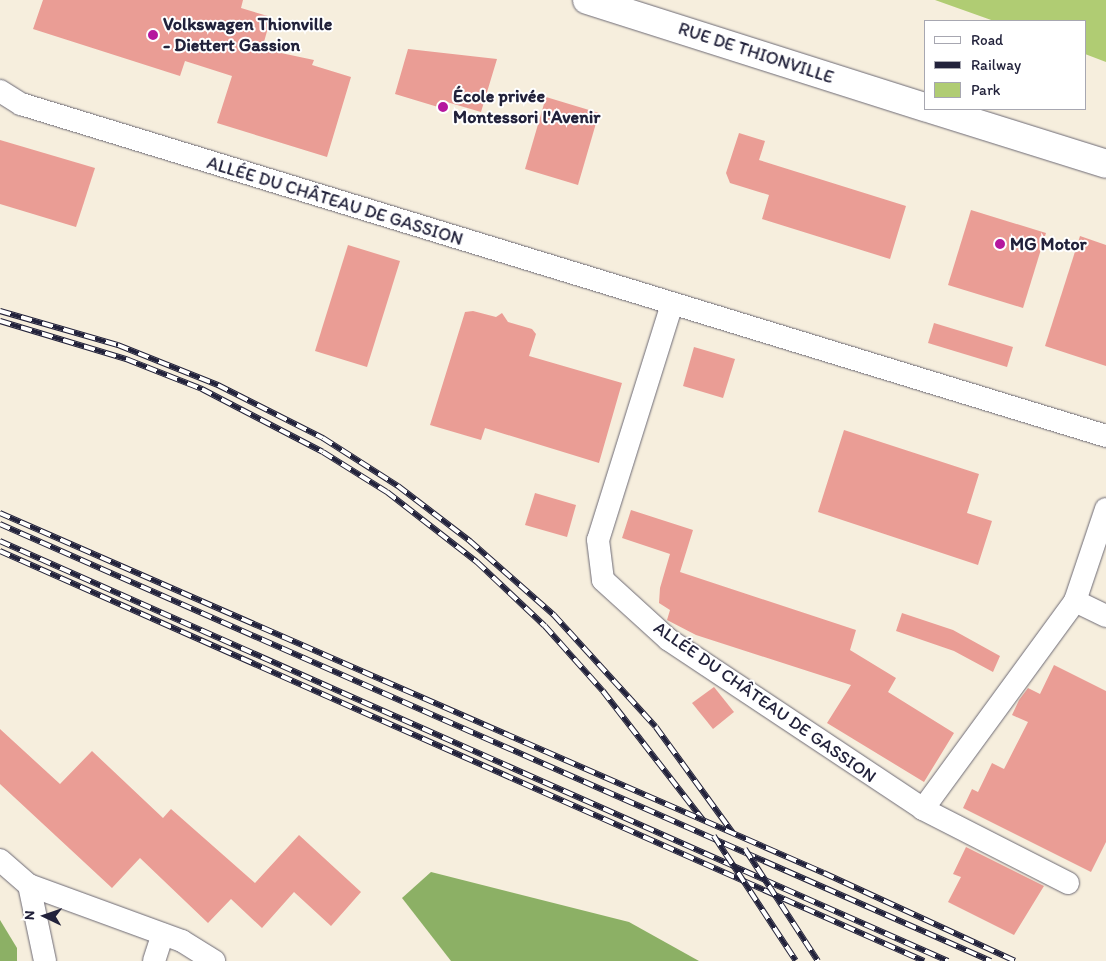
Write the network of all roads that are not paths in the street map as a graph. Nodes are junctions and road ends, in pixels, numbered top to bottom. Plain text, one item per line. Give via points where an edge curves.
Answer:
1 (587, 0) edge
2 (0, 91) edge
3 (924, 107) edge
4 (934, 110) edge
5 (1106, 164) edge
6 (672, 304) junction
7 (1106, 436) edge
8 (1106, 510) edge
9 (1075, 601) junction
10 (1106, 616) edge
11 (923, 809) junction
12 (0, 860) edge
13 (1068, 883) dead end
14 (29, 885) junction
15 (163, 934) junction
16 (45, 961) edge
17 (154, 961) edge
18 (214, 961) edge

1 - 3 main road, RUE DE THIONVILLE
2 - 6 street, ALLÉE DU CHÂTEAU DE GASSION via 21,104
4 - 5 main road
6 - 7 street, ALLÉE DU CHÂTEAU DE GASSION
6 - 11 street, ALLÉE DU CHÂTEAU DE GASSION via 598,540 603,580 669,640
8 - 9 street
9 - 10 street
9 - 11 street
11 - 13 street, ALLÉE DU CHÂTEAU DE GASSION
12 - 14 street
14 - 15 street
14 - 16 street
15 - 17 street
15 - 18 street

